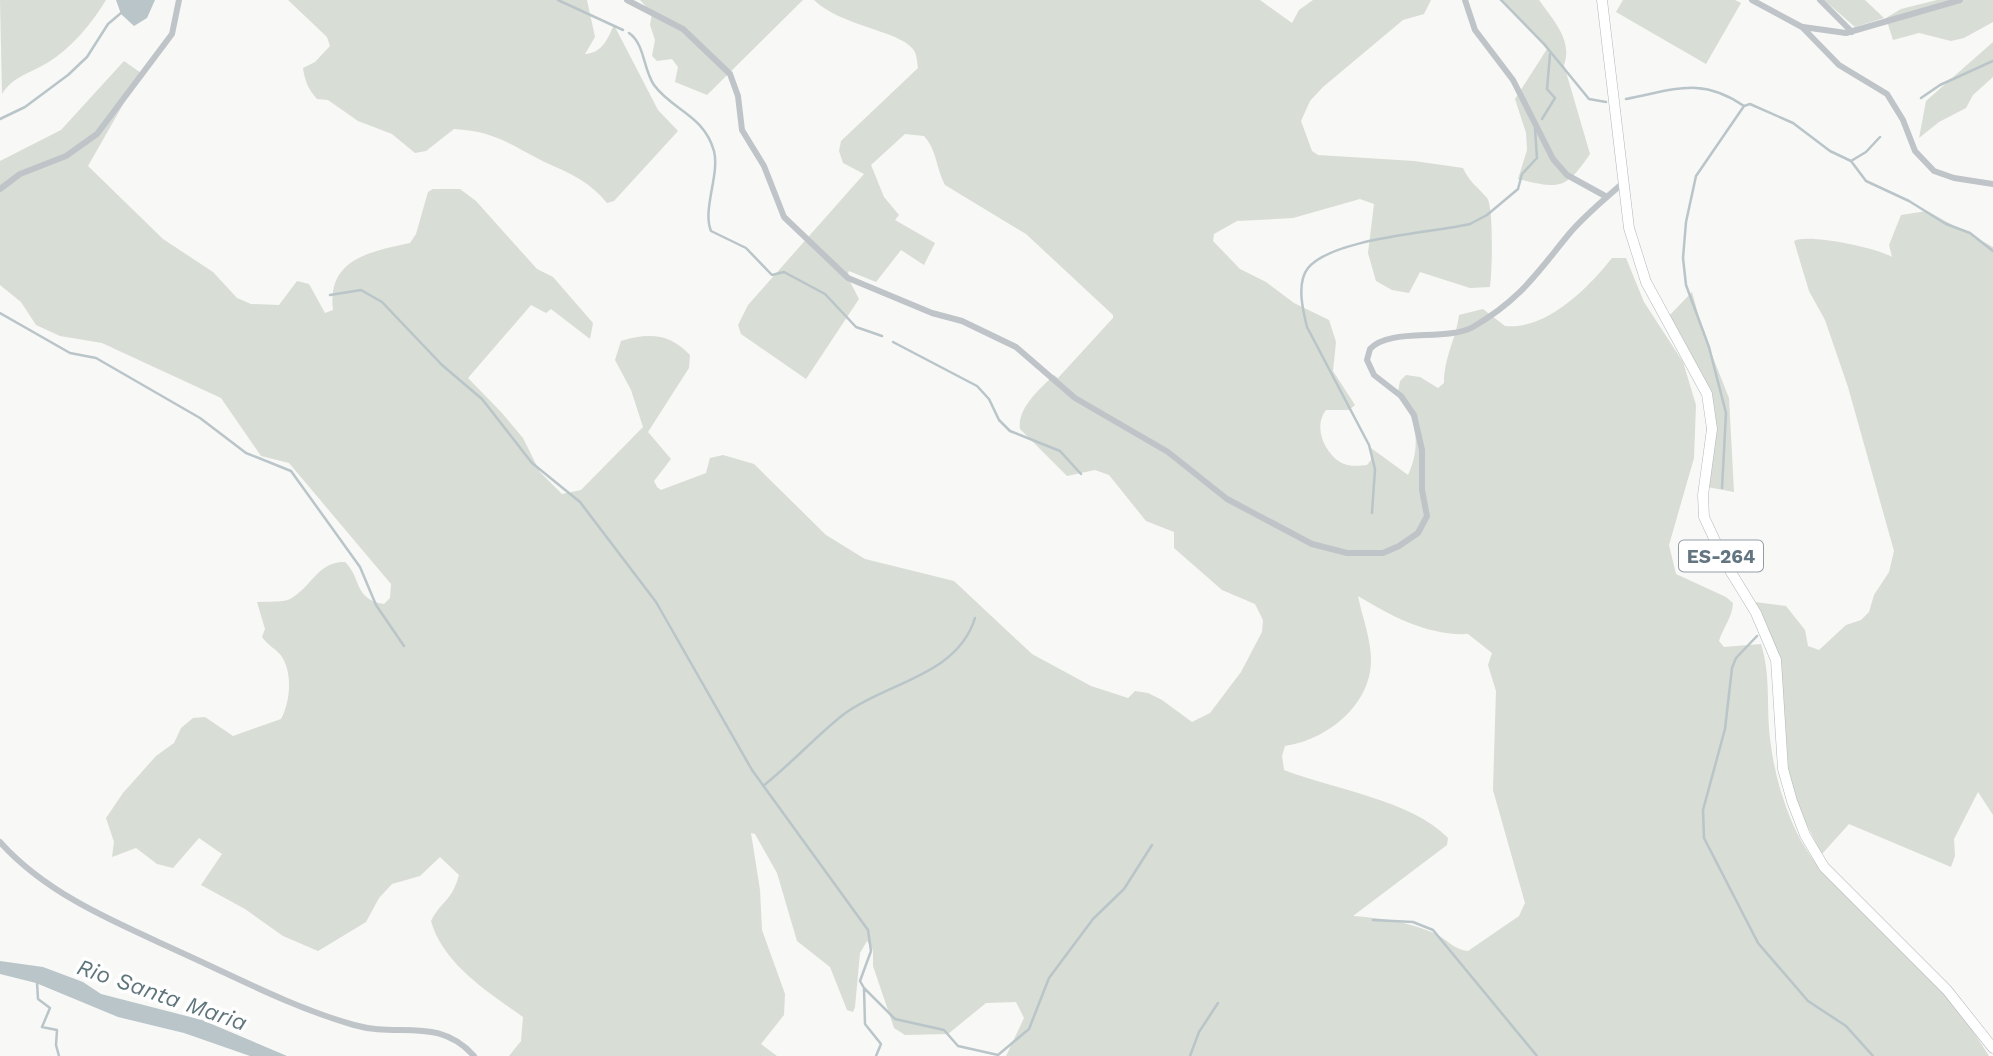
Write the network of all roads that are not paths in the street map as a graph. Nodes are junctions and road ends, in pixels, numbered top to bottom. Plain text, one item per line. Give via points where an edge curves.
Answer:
1 (179, 0) edge
2 (627, 0) edge
3 (1465, 0) edge
4 (1602, 0) edge
5 (1752, 0) edge
6 (1820, 0) edge
7 (1960, 0) edge
8 (1802, 27) junction
9 (1852, 32) junction
10 (1624, 182) junction
11 (1993, 184) edge
12 (0, 188) edge
13 (1607, 197) junction
14 (0, 842) edge
15 (1993, 1048) edge
16 (474, 1056) edge

1 - 12 street via 172,34 97,134 66,156 20,174
2 - 13 street via 683,29 730,74 742,130 764,166 784,217 848,278 962,321 1016,347 1074,398 1168,452 1227,499 1312,544 1347,553 1383,553 1399,547 1418,533 1427,516 1414,415 1401,396 1374,375 1367,360 1370,349 1379,341 1469,329 1489,317 1527,288 1571,232
3 - 13 street via 1475,30 1513,80 1553,159 1575,181
4 - 10 main road, ES-264
5 - 8 street
6 - 9 street
7 - 9 street
8 - 9 street
8 - 11 street via 1839,65 1887,94 1915,151 1927,165 1942,174
10 - 13 street
10 - 15 main road, ES-264 via 1629,229 1646,282 1707,394 1712,429 1704,517 1776,660 1783,769 1805,835 1824,867 1947,990
14 - 16 street via 81,904 242,982 356,1026 441,1032

